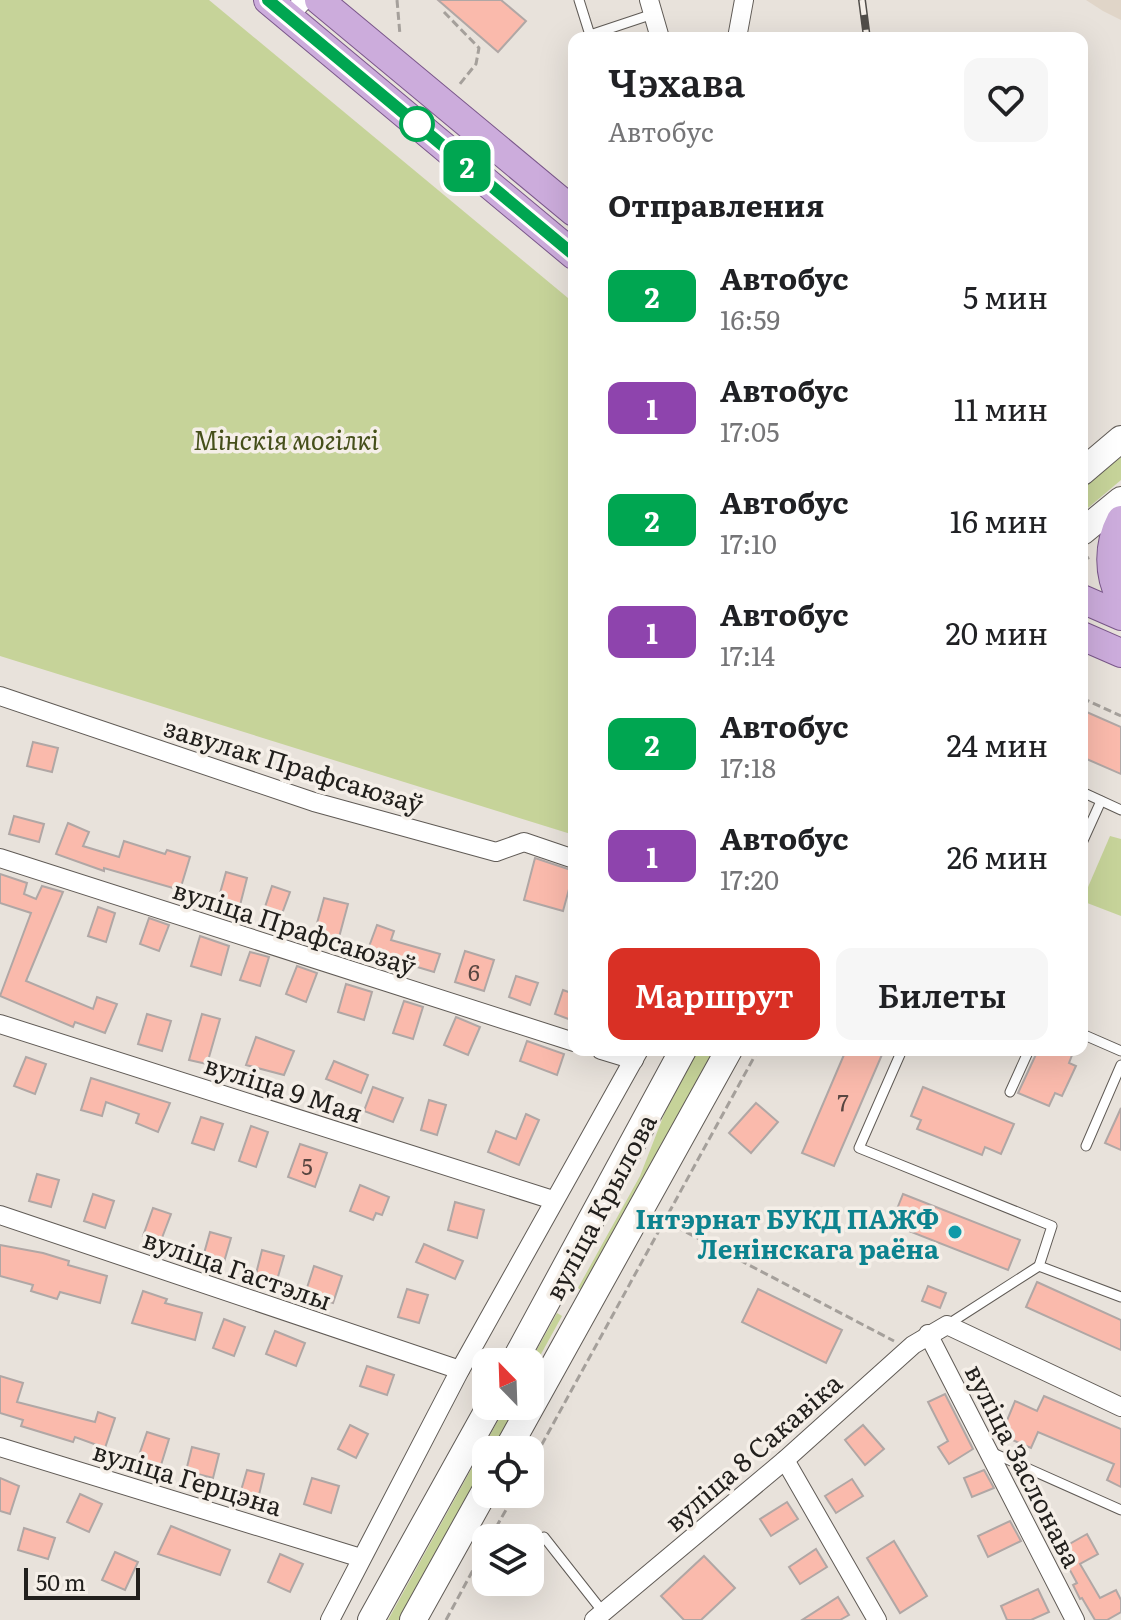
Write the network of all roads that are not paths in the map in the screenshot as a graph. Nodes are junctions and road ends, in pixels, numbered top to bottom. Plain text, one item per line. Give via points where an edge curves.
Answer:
1 (319, 0) edge
2 (579, 0) edge
3 (744, 0) edge
4 (287, 6) edge
5 (651, 7) edge
6 (589, 32) edge
7 (597, 32) edge
8 (658, 32) edge
9 (738, 32) edge
10 (568, 207) edge
11 (568, 250) edge
12 (1121, 439) edge
13 (1088, 467) edge
14 (1121, 500) edge
15 (1121, 520) edge
16 (1088, 527) edge
17 (1121, 599) edge
18 (1088, 602) edge
19 (1121, 616) edge
20 (1088, 639) edge
21 (1121, 653) edge
22 (0, 696) edge
23 (1088, 795) edge
24 (1101, 801) junction
25 (1121, 810) edge
26 (1088, 830) edge
27 (568, 857) edge
28 (0, 858) edge
29 (0, 1024) edge
30 (1088, 1037) edge
31 (568, 1040) edge
32 (1121, 1051) edge
33 (635, 1056) edge
34 (680, 1056) edge
35 (726, 1056) edge
36 (899, 1056) edge
37 (1026, 1056) edge
38 (1121, 1065) edge
39 (1010, 1092) dead end
40 (1086, 1146) dead end
41 (553, 1200) junction
42 (0, 1215) edge
43 (1039, 1266) junction
44 (553, 1292) junction
45 (1121, 1297) edge
46 (585, 1310) junction
47 (947, 1325) junction
48 (928, 1334) junction
49 (522, 1348) edge
50 (460, 1370) junction
51 (1121, 1407) edge
52 (482, 1420) edge
53 (515, 1436) edge
54 (0, 1447) edge
55 (991, 1452) junction
56 (785, 1460) junction
57 (475, 1508) edge
58 (1121, 1510) edge
59 (544, 1537) dead end
60 (361, 1558) junction
61 (598, 1616) edge
62 (330, 1620) edge
63 (371, 1620) edge
64 (413, 1620) edge
65 (877, 1620) edge
66 (1075, 1620) edge

1 - 10 main road
2 - 6 lane
3 - 9 street
4 - 11 main road
5 - 7 lane
5 - 8 street
12 - 13 main road
14 - 16 main road
15 - 17 main road via 1111,554
18 - 19 main road
20 - 21 main road
22 - 27 street, завулак Прафсаюзаў via 314,802 496,852 524,842
23 - 24 lane
24 - 25 lane
24 - 26 lane
28 - 31 street, вуліца Прафсаюзаў
29 - 41 street, вуліца 9 Мая
30 - 32 lane
33 - 41 street
34 - 44 main road, вуліца Крылова
35 - 46 main road, вуліца Крылова
36 - 43 lane via 859,1148 1052,1226
37 - 39 lane
38 - 40 lane
41 - 50 street
42 - 50 street, вуліца Гастэлы
43 - 45 lane
43 - 47 lane
44 - 46 main road
44 - 49 main road, вуліца Крылова
46 - 53 main road, вуліца Крылова
47 - 48 street, вуліца 8 Сакавіка
47 - 51 street
48 - 55 street, вуліца Заслонава
48 - 56 street, вуліца 8 Сакавіка
50 - 60 street
52 - 63 main road
54 - 60 street, вуліца Герцэна
55 - 58 lane
55 - 66 street, вуліца Заслонава
56 - 61 street, вуліца 8 Сакавіка
56 - 65 street
57 - 64 main road
59 - 61 lane
60 - 62 street

